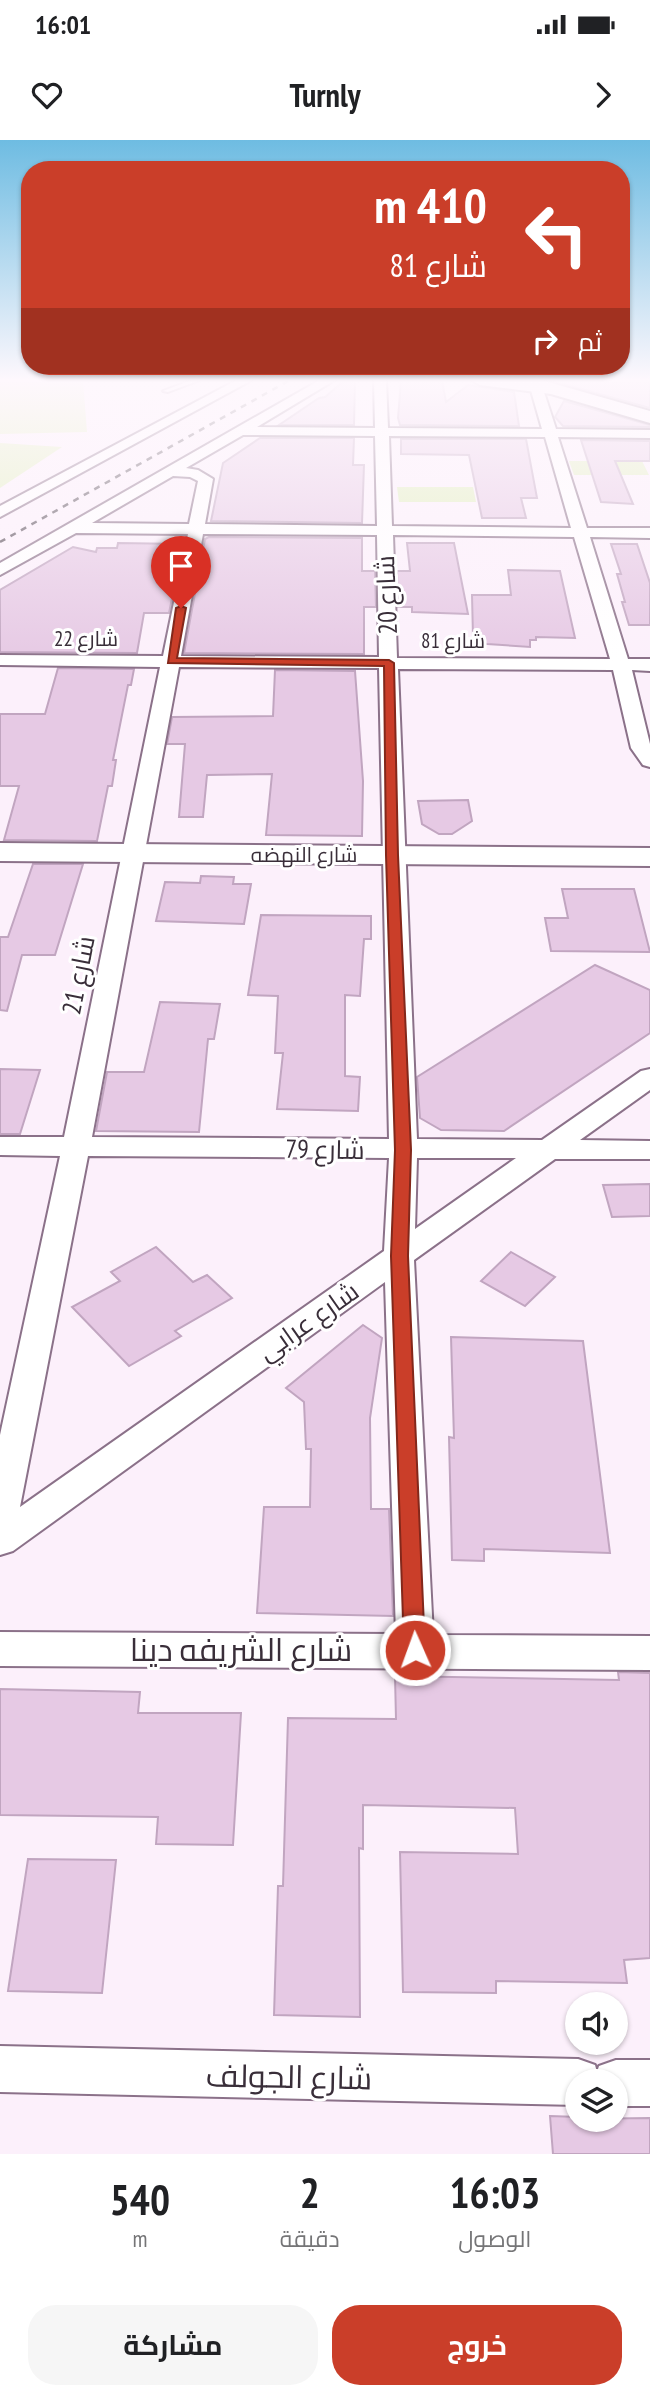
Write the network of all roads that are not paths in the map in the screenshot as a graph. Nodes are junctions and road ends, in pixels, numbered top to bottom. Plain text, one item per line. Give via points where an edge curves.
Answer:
1 (71, 474) edge
2 (167, 474) edge
3 (196, 474) edge
4 (381, 474) edge
5 (562, 474) edge
6 (0, 512) edge
7 (72, 528) junction
8 (196, 530) junction
9 (383, 531) junction
10 (580, 533) junction
11 (650, 533) edge
12 (0, 570) edge
13 (0, 660) edge
14 (172, 661) junction
15 (389, 663) junction
16 (621, 664) junction
17 (650, 665) edge
18 (650, 761) edge
19 (0, 852) edge
20 (131, 853) junction
21 (392, 855) junction
22 (650, 857) edge
23 (650, 1077) edge
24 (0, 1146) edge
25 (76, 1146) junction
26 (551, 1147) junction
27 (403, 1150) junction
28 (650, 1150) edge
29 (399, 1256) junction
30 (0, 1517) edge
31 (0, 1540) edge
32 (0, 1649) edge
33 (415, 1650) junction
34 (650, 1653) edge
35 (0, 2069) edge
36 (565, 2082) edge
37 (628, 2083) edge
38 (650, 2083) edge

1 - 6 street
2 - 7 street
3 - 8 street, شارع 21 via 206,478
4 - 9 street, شارع 20
5 - 10 street
7 - 8 street
7 - 12 street
8 - 9 street
8 - 14 street, شارع 21
9 - 10 street
9 - 15 street, شارع 20
10 - 11 street
10 - 16 street
13 - 14 street, شارع 22
14 - 15 street, شارع 81
14 - 20 street, شارع 21
15 - 16 street, شارع 81
15 - 21 street, شارع 20
16 - 17 street, شارع 81
16 - 18 street via 640,748
19 - 20 street, شارع النهضه
20 - 21 street, شارع النهضه
20 - 25 street, شارع 21
21 - 22 street, شارع النهضه
21 - 27 street, شارع 20
23 - 26 street, شارع عرابي
24 - 25 street, شارع 79
25 - 27 street, شارع 79
25 - 30 street, شارع 21
26 - 27 street, شارع 79
26 - 28 street, شارع 79
26 - 29 street, شارع عرابي
27 - 29 street, شارع 20
29 - 31 street, شارع عرابي
29 - 33 street, شارع 20
32 - 33 street, شارع الشريفه دينا
33 - 34 street, شارع الشريفه دينا
35 - 36 street, شارع الجولف
37 - 38 street

